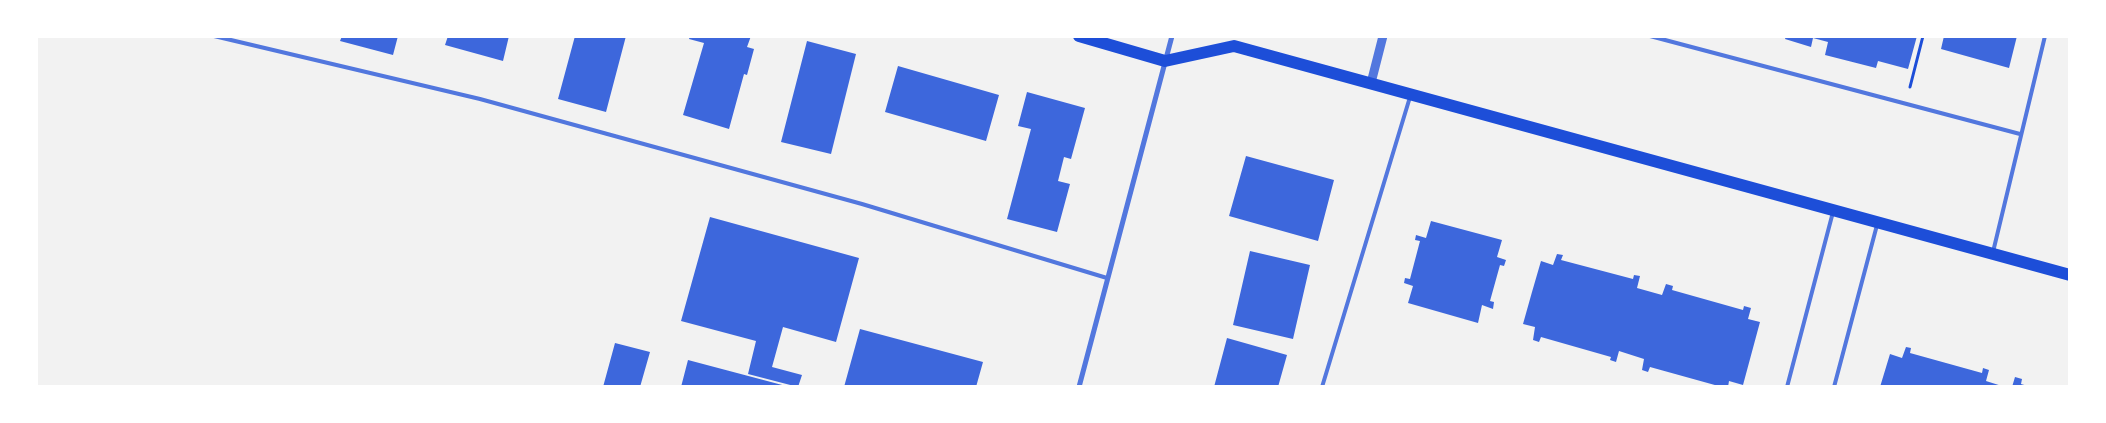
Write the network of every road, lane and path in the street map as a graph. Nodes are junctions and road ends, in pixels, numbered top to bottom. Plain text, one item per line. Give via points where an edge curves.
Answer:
1 (214, 36) edge
2 (1080, 36) edge
3 (1172, 36) edge
4 (1224, 36) edge
5 (1383, 36) edge
6 (1650, 36) edge
7 (1922, 36) edge
8 (2046, 36) edge
9 (1234, 46) junction
10 (1165, 61) junction
11 (1371, 83) junction
12 (1410, 94) junction
13 (1906, 104) junction
14 (2020, 134) junction
15 (1833, 212) junction
16 (1878, 224) junction
17 (1992, 254) junction
18 (2070, 275) edge
19 (1108, 278) junction
20 (1078, 387) edge
21 (1322, 387) edge
22 (1787, 387) edge
23 (1834, 387) edge

1 - 19 lane via 480,99 862,204
2 - 10 main road
3 - 10 street
4 - 9 main road
5 - 11 street
6 - 13 lane
7 - 13 path
8 - 14 lane
9 - 10 main road
9 - 11 main road
10 - 19 street
11 - 12 main road
12 - 15 main road
12 - 21 lane
13 - 14 lane
14 - 17 lane
15 - 16 main road
15 - 22 lane
16 - 17 main road
16 - 23 lane
17 - 18 main road
19 - 20 street

